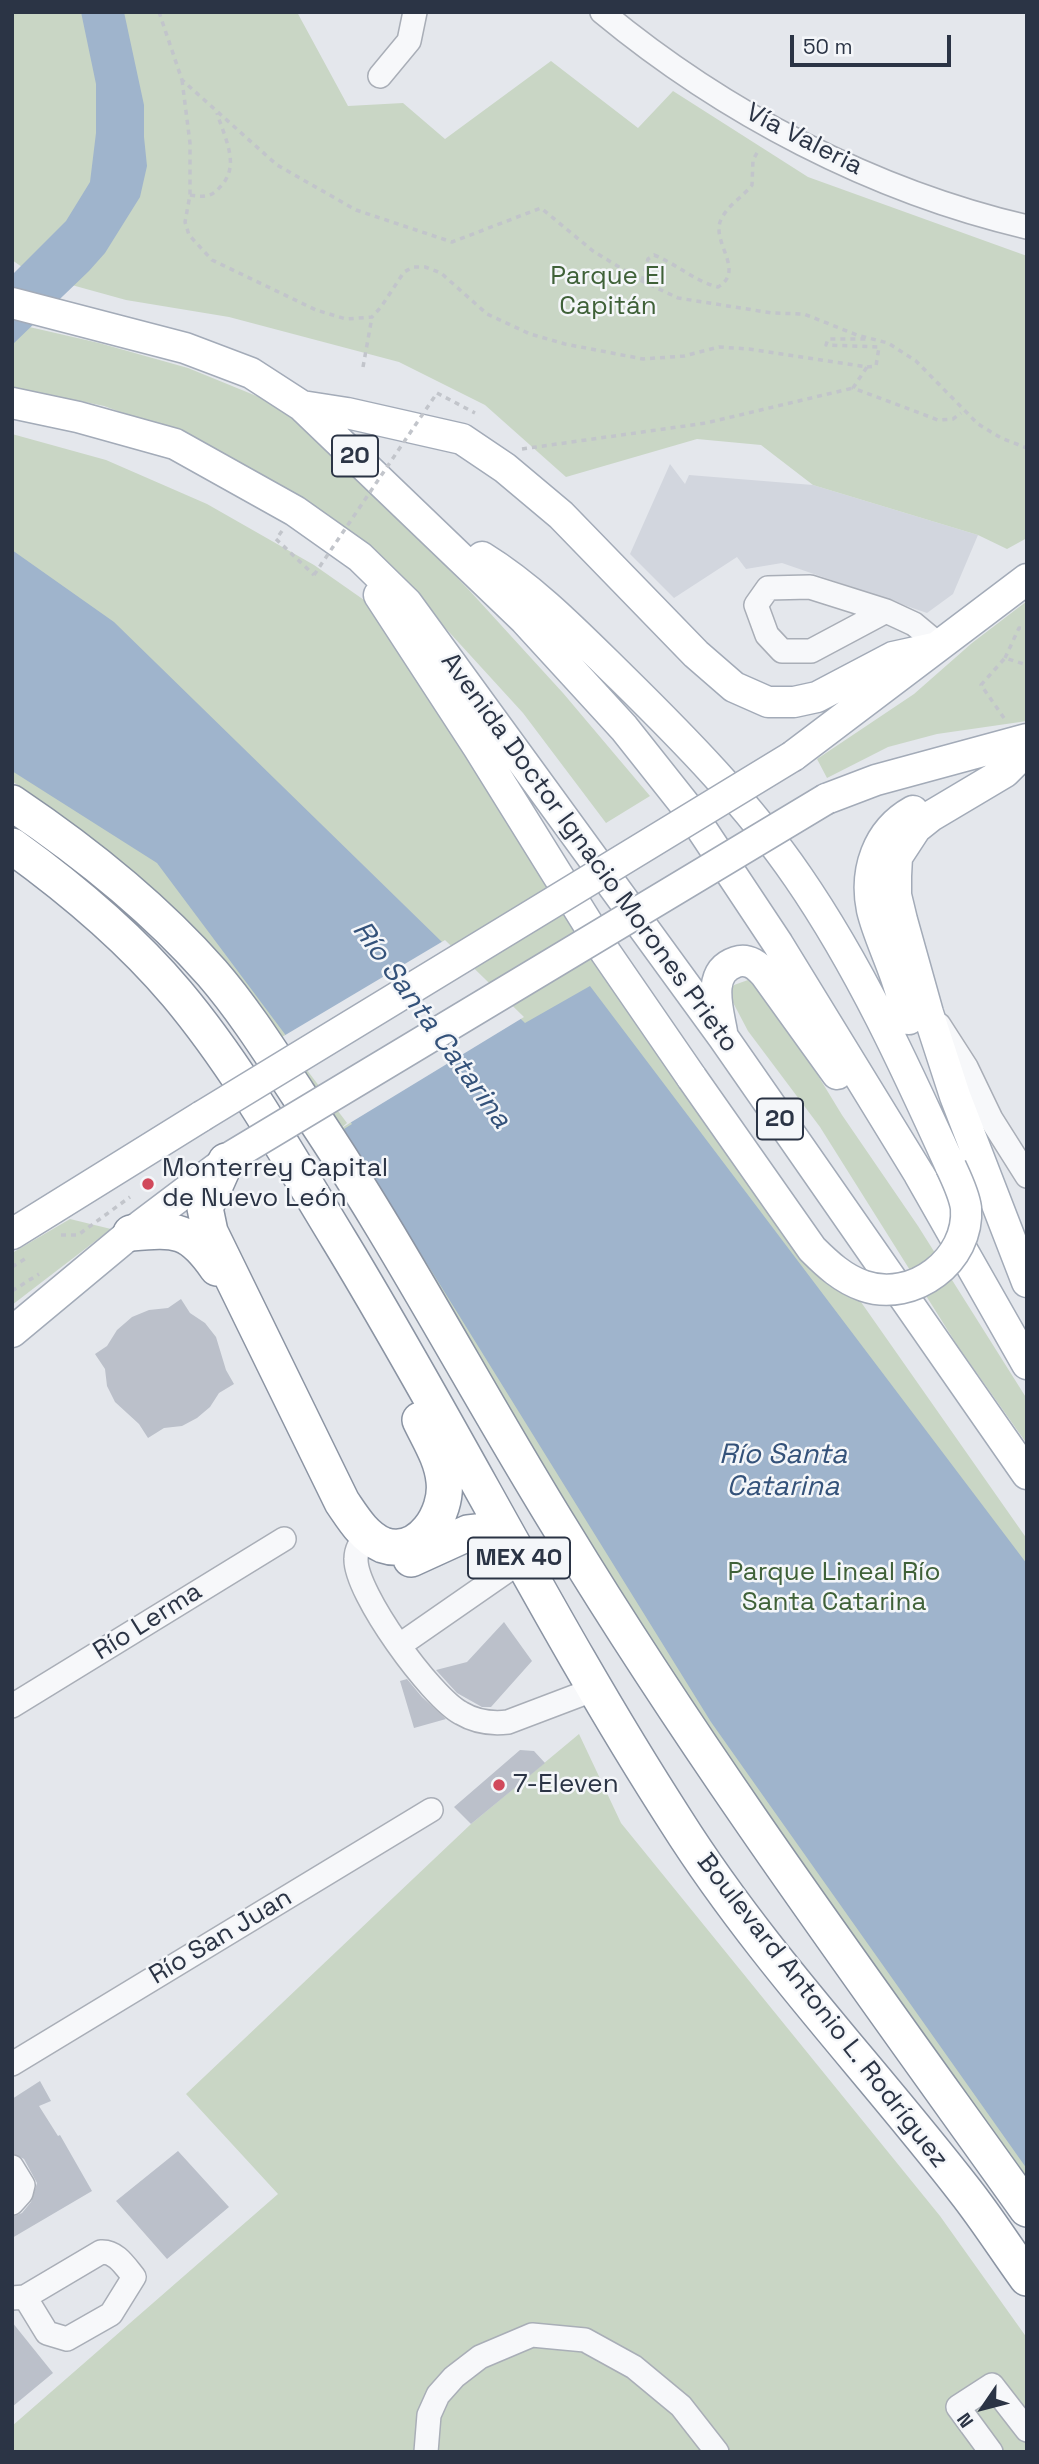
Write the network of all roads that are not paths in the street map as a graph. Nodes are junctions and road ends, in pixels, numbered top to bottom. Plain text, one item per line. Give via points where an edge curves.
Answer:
1 (415, 12) edge
2 (602, 12) edge
3 (380, 76) dead end
4 (1027, 227) edge
5 (14, 301) edge
6 (12, 403) edge
7 (302, 405) junction
8 (441, 539) junction
9 (360, 557) junction
10 (1027, 579) edge
11 (886, 611) junction
12 (936, 646) junction
13 (1027, 740) edge
14 (982, 785) junction
15 (12, 803) edge
16 (12, 846) edge
17 (928, 1013) junction
18 (723, 1037) junction
19 (229, 1158) junction
20 (951, 1167) junction
21 (919, 1174) junction
22 (1027, 1176) edge
23 (131, 1233) junction
24 (22, 1244) edge
25 (1027, 1282) edge
26 (368, 1287) junction
27 (12, 1332) edge
28 (1027, 1364) edge
29 (1027, 1474) edge
30 (284, 1539) dead end
31 (362, 1541) junction
32 (516, 1553) junction
33 (400, 1645) junction
34 (595, 1689) junction
35 (12, 1706) edge
36 (431, 1810) dead end
37 (12, 2064) edge
38 (12, 2168) edge
39 (12, 2203) edge
40 (1027, 2209) edge
41 (1027, 2278) edge
42 (18, 2297) edge
43 (1027, 2430) edge
44 (426, 2452) edge
45 (717, 2452) edge
46 (991, 2452) edge

1 - 3 street via 410,41
2 - 4 street, Vía Valeria via 692,79 818,151 972,214
5 - 7 main road, 20 via 185,348 251,373
6 - 9 main road, Avenida Doctor Ignacio Morones Prieto / 20 via 174,444 295,511
7 - 8 main road, 20
7 - 12 main road via 462,439 561,515 734,687 768,702 817,697 894,657
8 - 20 main road via 502,570 676,731 750,814 815,903 858,976
8 - 21 main road, 20 via 526,620 624,728 689,810 778,944
9 - 18 main road, Avenida Doctor Ignacio Morones Prieto / 20 via 407,603
9 - 20 main road, bridge via 384,603 606,953 812,1249 847,1278 866,1287 896,1289 919,1284 939,1270 962,1237 966,1209
10 - 12 main road
11 - 11 street via 797,586 768,588 756,606 767,635 782,651 811,651
11 - 12 street via 915,624
12 - 24 main road, bridge via 793,756 202,1116
13 - 14 main road via 1014,764
13 - 19 main road, bridge via 937,762 826,799
14 - 17 main road via 916,828 898,857 896,895
14 - 20 main road via 942,796 890,829 872,864 870,886 872,911 947,1126
15 - 40 highway, Boulevard Antonio L. Rodríguez / MEX 40 via 140,899 215,976 242,1012 347,1167 561,1530 691,1733
16 - 26 highway, Boulevard Antonio L. Rodríguez / MEX 40 via 82,899 131,943 178,995 279,1142
17 - 22 street via 952,1044
17 - 25 main road
18 - 21 main road via 717,982 734,962 749,961 765,974 862,1109
18 - 29 main road, Avenida Doctor Ignacio Morones Prieto / 20
19 - 23 main road
19 - 31 highway via 205,1208 210,1232
21 - 28 main road, 20
23 - 27 main road
23 - 31 highway via 172,1231 202,1246 231,1296 331,1514 348,1539
26 - 31 highway via 393,1364 445,1482 442,1508 421,1539 404,1547
26 - 32 highway, Boulevard Antonio L. Rodríguez / MEX 40
30 - 35 street, Río Lerma
31 - 32 highway via 381,1560 405,1560 459,1535 477,1532
31 - 33 street via 356,1559 365,1592
32 - 33 street
32 - 34 highway, Boulevard Antonio L. Rodríguez / MEX 40
33 - 34 street via 459,1713 493,1724
34 - 41 highway, Boulevard Antonio L. Rodríguez / MEX 40 via 723,1892 966,2193
36 - 37 street, Río San Juan
38 - 39 street via 23,2185
42 - 42 street via 101,2252 119,2259 134,2277 111,2314 67,2339 47,2333
43 - 46 street via 992,2385 958,2407
44 - 45 street via 429,2415 454,2377 480,2357 532,2335 584,2340 634,2368 681,2406

